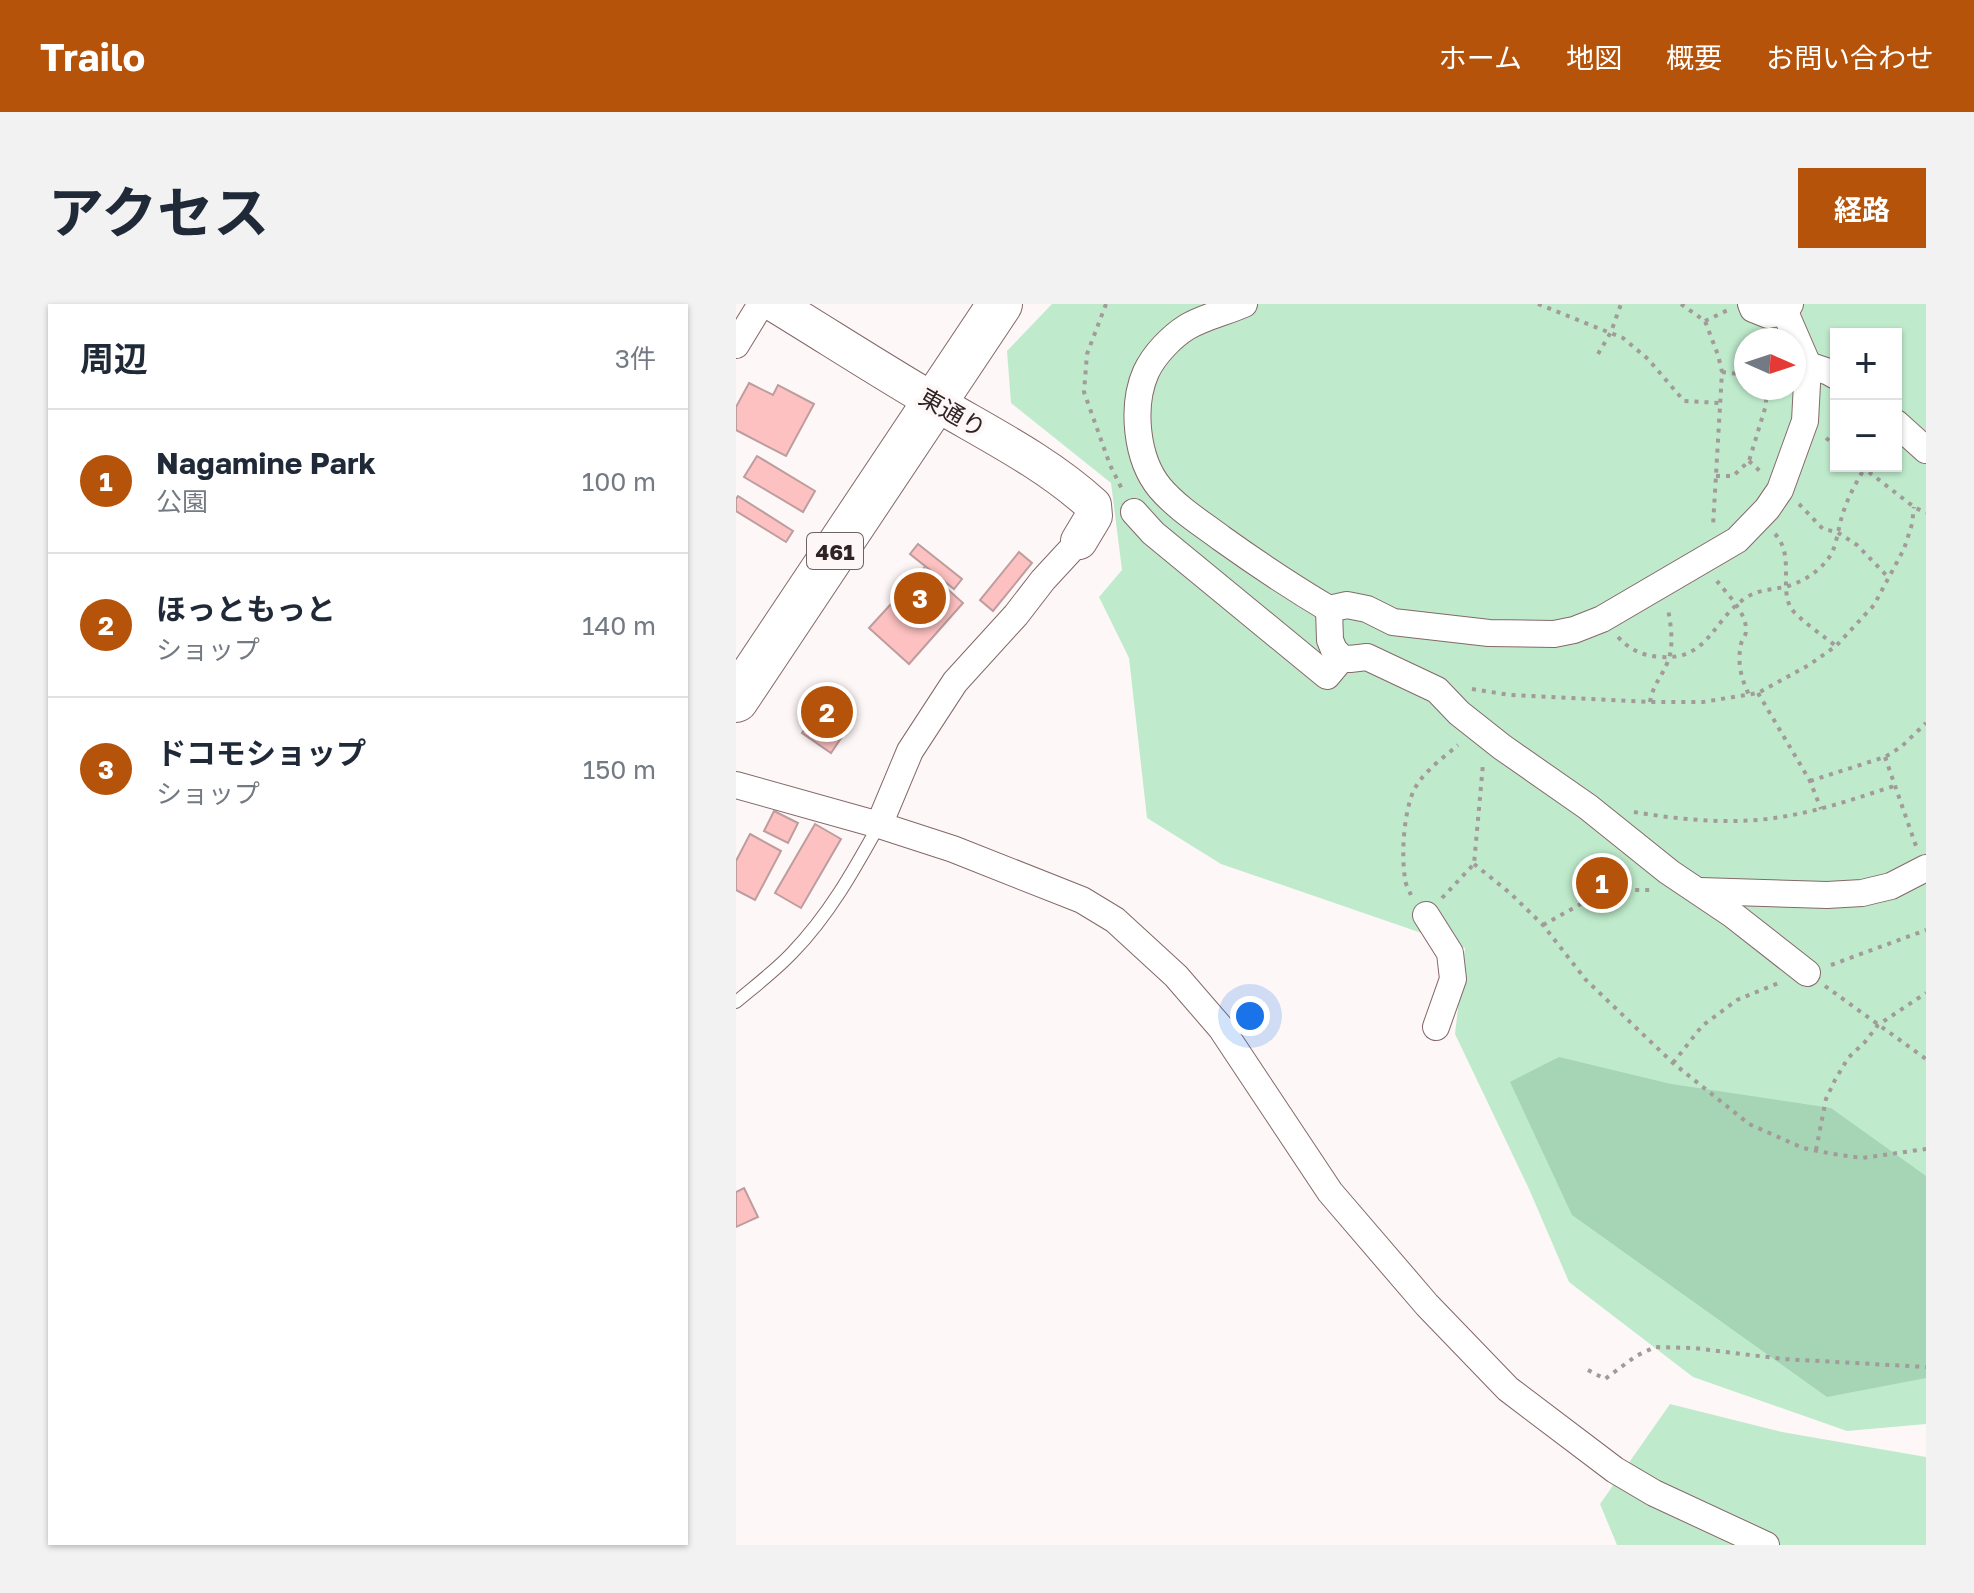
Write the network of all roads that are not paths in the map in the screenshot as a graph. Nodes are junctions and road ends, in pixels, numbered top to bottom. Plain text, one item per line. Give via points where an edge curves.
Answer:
1 (761, 304) edge
2 (775, 304) edge
3 (1244, 304) edge
4 (1740, 307) edge
5 (1788, 308) edge
6 (999, 309) edge
7 (736, 345) edge
8 (1808, 365) junction
9 (1830, 373) edge
10 (935, 402) junction
11 (1902, 428) edge
12 (1926, 450) edge
13 (1134, 512) road end
14 (1079, 541) joint
15 (1329, 609) junction
16 (1342, 658) junction
17 (736, 700) edge
18 (736, 785) edge
19 (879, 825) junction
20 (1925, 868) edge
21 (1700, 891) junction
22 (1426, 915) road end
23 (1807, 973) road end
24 (736, 1002) edge
25 (1436, 1027) dead end
26 (1766, 1545) edge

1 - 7 street
2 - 10 street, 東通り
3 - 15 street via 1187,327 1163,347 1146,372 1138,405 1138,441 1160,488 1193,518
4 - 5 street via 1768,315
5 - 8 street
6 - 10 highway, 461
8 - 9 street
8 - 15 street via 1805,421 1780,490 1758,519 1737,540 1602,619 1554,634 1489,633 1393,622 1358,606
10 - 14 street, 東通り via 1031,458 1093,505 1094,516
10 - 17 highway, 461
11 - 12 street
13 - 16 street via 1327,676
14 - 19 street via 955,682 910,751
15 - 16 street via 1330,640
16 - 21 street via 1367,657 1437,690 1481,731
18 - 19 street
19 - 24 lane via 827,913 791,954
19 - 26 street via 1082,900 1115,920 1176,976 1221,1028 1330,1192 1508,1389 1615,1470
20 - 21 street via 1891,886 1862,893
21 - 23 street
22 - 25 street via 1450,953 1453,979

